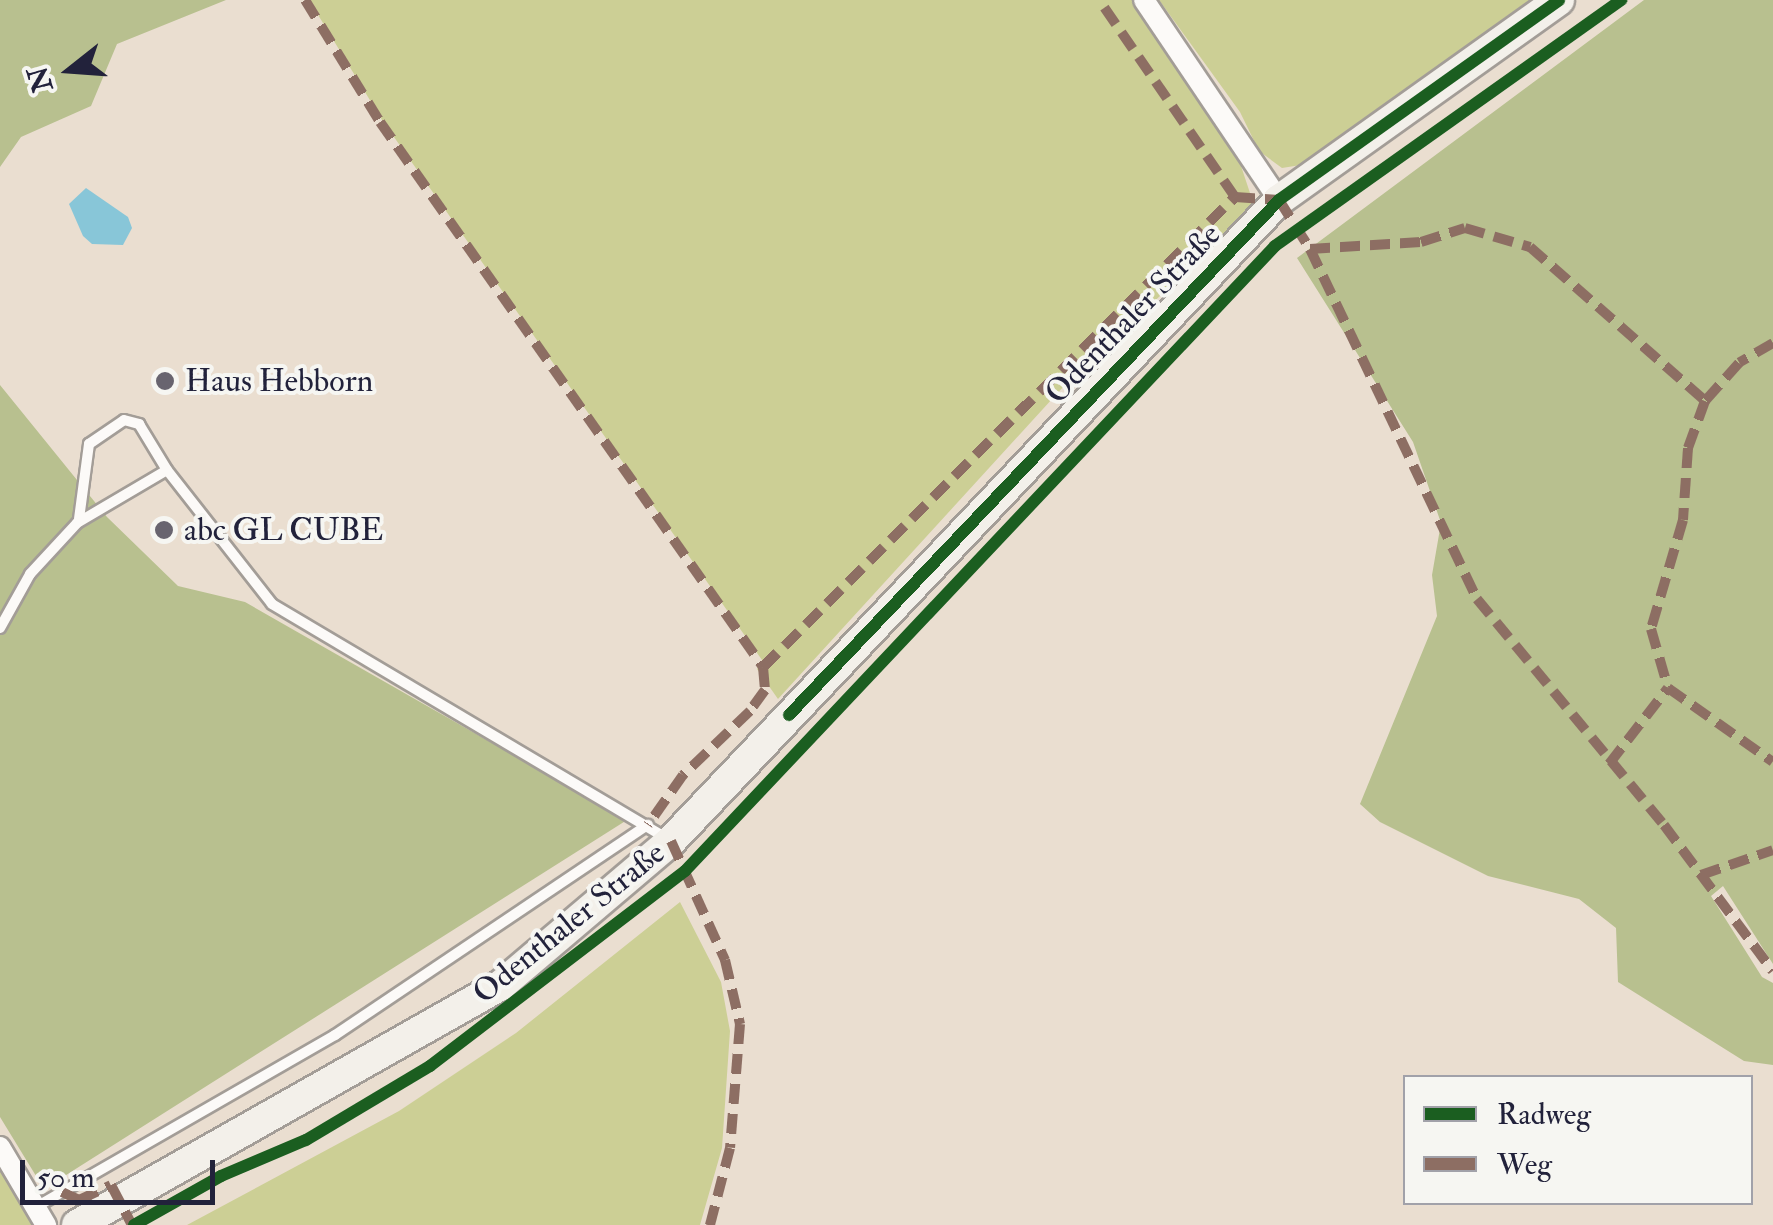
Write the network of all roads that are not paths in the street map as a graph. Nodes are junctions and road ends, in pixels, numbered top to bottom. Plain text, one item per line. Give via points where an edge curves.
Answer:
1 (1144, 0) edge
2 (1558, 0) edge
3 (1279, 200) junction
4 (167, 470) junction
5 (77, 523) junction
6 (0, 628) edge
7 (660, 833) junction
8 (0, 1147) edge
9 (41, 1216) edge
10 (76, 1225) edge

1 - 3 street
2 - 3 main road, Odenthaler Straße
3 - 7 main road, Odenthaler Straße
4 - 5 lane
4 - 5 lane via 139,424 124,420 107,430 89,444 84,459 86,504
4 - 7 lane via 272,604
5 - 6 lane via 30,574
7 - 9 lane
7 - 10 main road, Odenthaler Straße via 500,986
8 - 9 street

